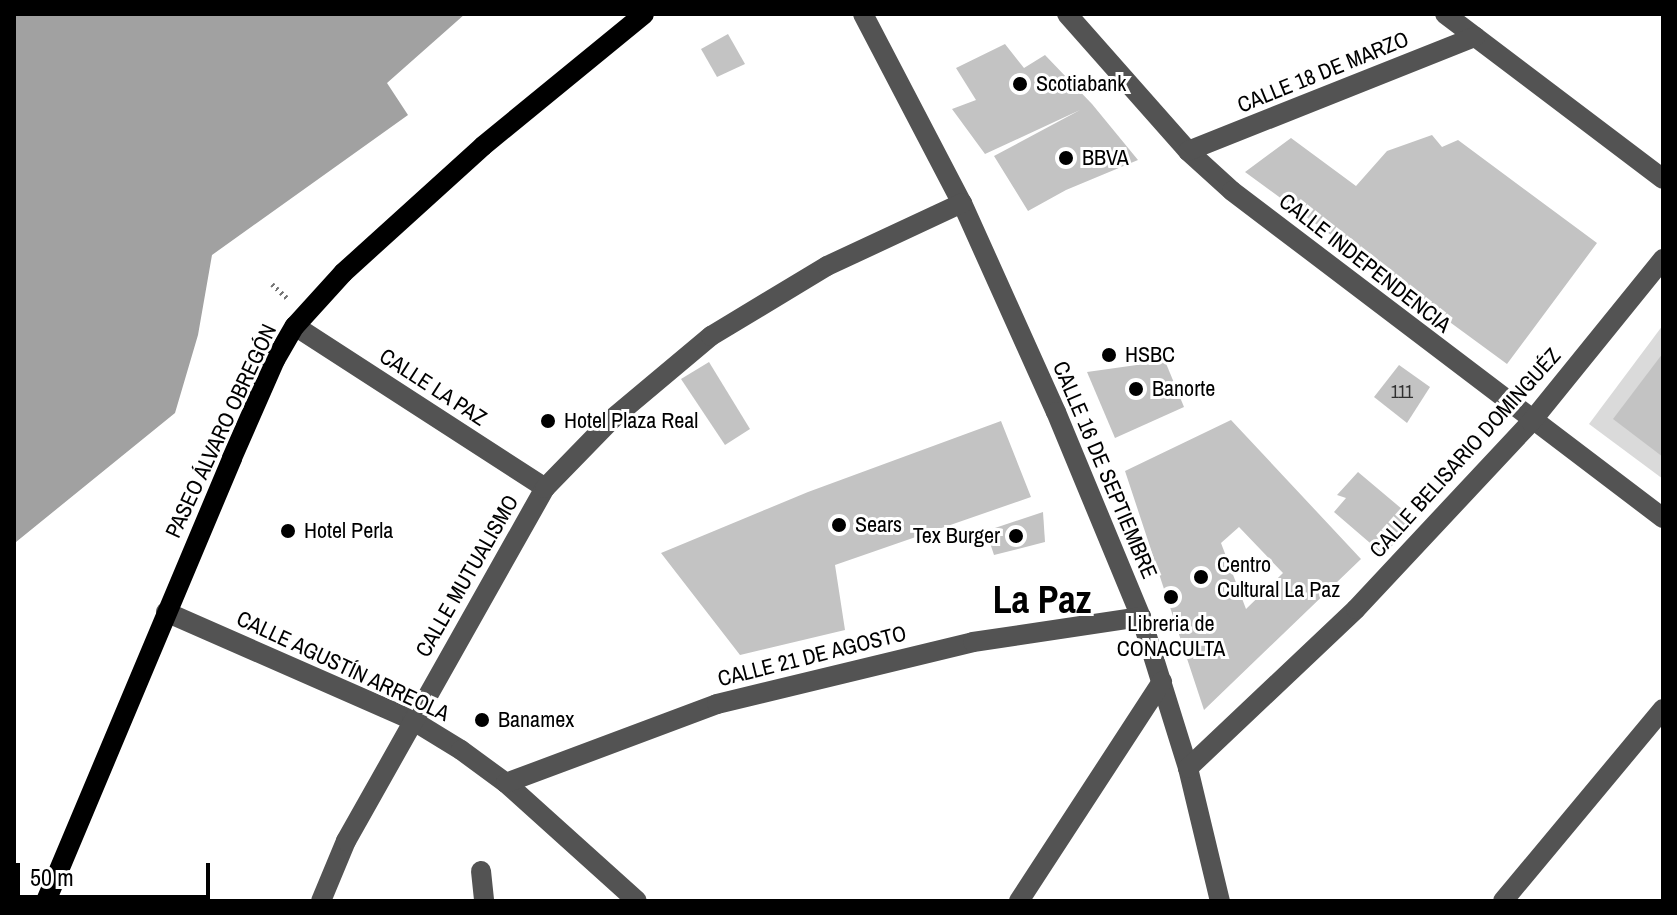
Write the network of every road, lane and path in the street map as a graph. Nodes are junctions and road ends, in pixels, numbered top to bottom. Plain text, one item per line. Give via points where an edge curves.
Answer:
1 (644, 14) edge
2 (863, 14) edge
3 (1067, 14) edge
4 (1445, 14) edge
5 (1475, 37) junction
6 (1188, 151) junction
7 (1663, 179) edge
8 (962, 203) junction
9 (1663, 259) edge
10 (295, 326) junction
11 (1531, 422) junction
12 (545, 488) junction
13 (1663, 518) edge
14 (166, 612) junction
15 (1141, 617) junction
16 (1162, 682) junction
17 (1663, 709) edge
18 (412, 720) junction
19 (1188, 768) junction
20 (506, 783) junction
21 (481, 871) dead end
22 (46, 901) edge
23 (321, 901) edge
24 (484, 901) edge
25 (637, 901) edge
26 (1019, 901) edge
27 (1220, 901) edge
28 (1503, 901) edge

1 - 10 main road, PASEO ÁLVARO OBREGÓN via 483,146 343,273
2 - 8 street, CALLE 16 DE SEPTIEMBRE
3 - 6 street, CALLE INDEPENDENCIA
4 - 5 street
5 - 6 street, CALLE 18 DE MARZO
5 - 7 street
6 - 11 street, CALLE INDEPENDENCIA via 1244,201
8 - 12 street, CALLE MUTUALISMO via 827,266 711,336 612,419
8 - 15 street, CALLE 16 DE SEPTIEMBRE
9 - 11 street, CALLE BELISARIO DOMINGUÉZ
10 - 12 street, CALLE LA PAZ
10 - 14 main road, PASEO ÁLVARO OBREGÓN via 275,360
11 - 13 street, CALLE INDEPENDENCIA
11 - 19 street, CALLE BELISARIO DOMINGUÉZ via 1356,609
12 - 18 street, CALLE MUTUALISMO
14 - 18 street, CALLE AGUSTÍN ARREOLA
14 - 22 main road, PASEO ÁLVARO OBREGÓN
15 - 16 street, CALLE 16 DE SEPTIEMBRE
15 - 20 street, CALLE 21 DE AGOSTO via 973,642 717,704
16 - 19 street, CALLE 16 DE SEPTIEMBRE
16 - 26 street
17 - 28 street
18 - 20 street, CALLE AGUSTÍN ARREOLA
18 - 23 street, CALLE MUTUALISMO via 346,841
19 - 27 street, CALLE 16 DE SEPTIEMBRE
20 - 25 street, CALLE AGUSTÍN ARREOLA
21 - 24 street

